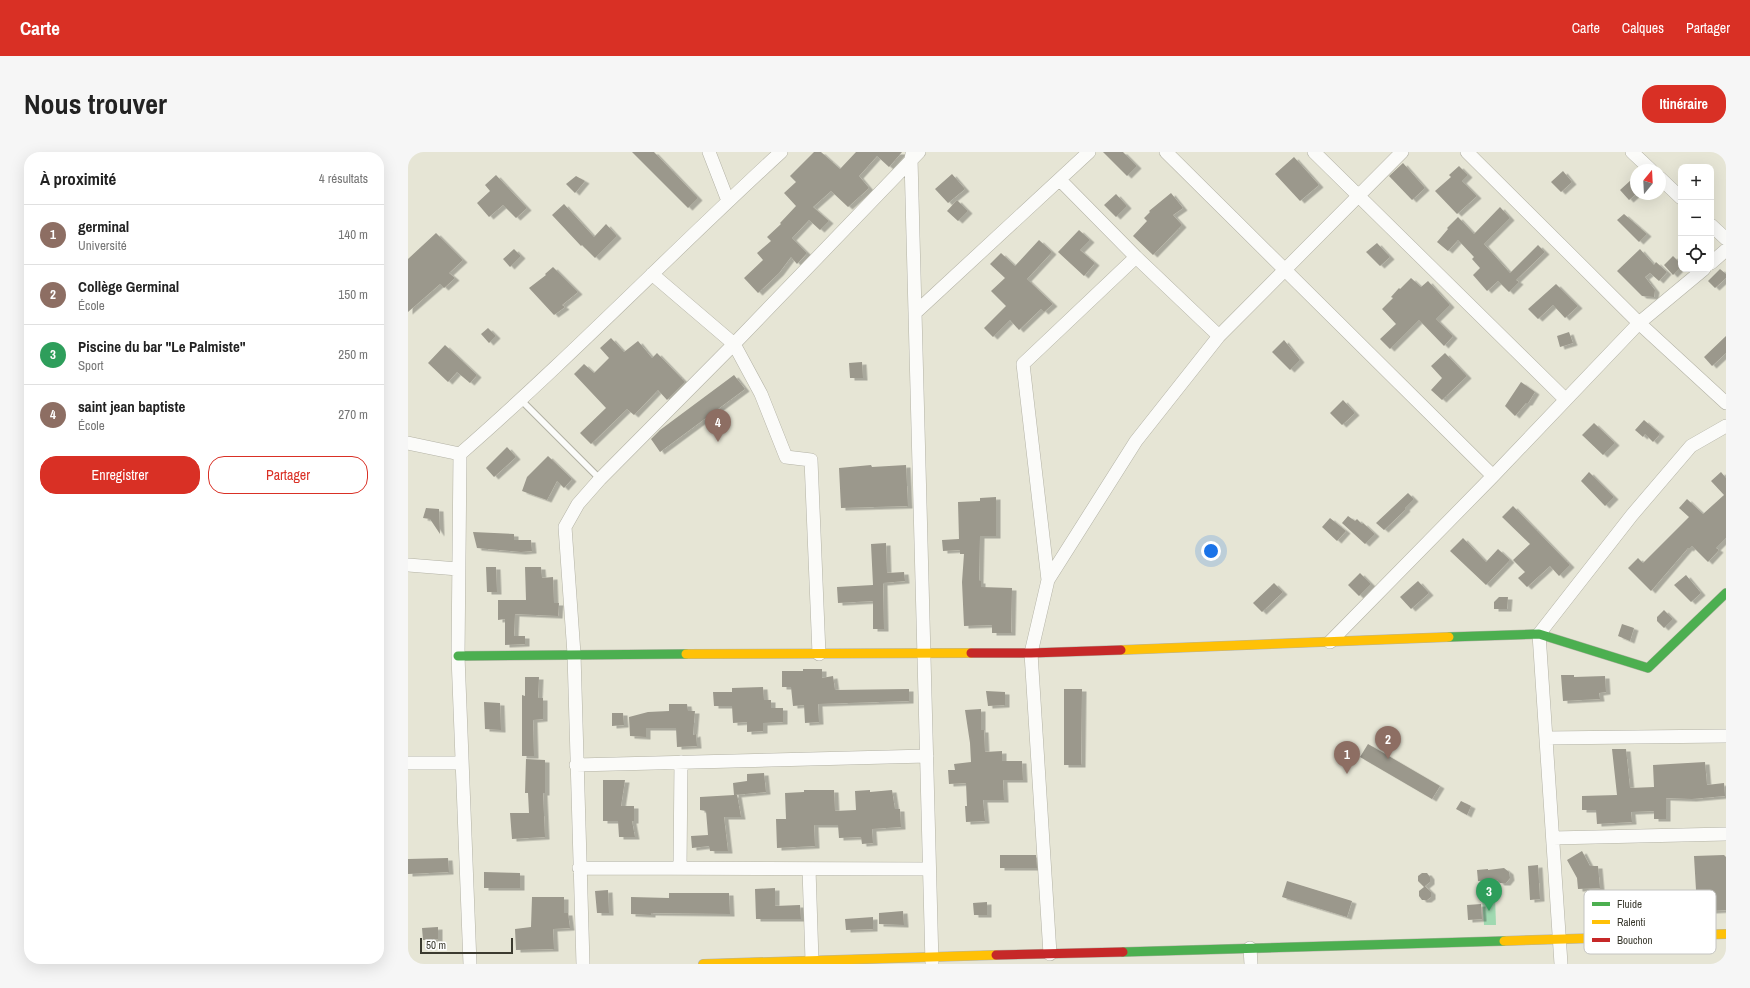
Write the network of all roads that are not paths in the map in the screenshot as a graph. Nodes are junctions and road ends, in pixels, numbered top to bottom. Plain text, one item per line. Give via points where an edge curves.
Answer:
1 (709, 152) edge
2 (782, 152) edge
3 (1089, 152) edge
4 (1166, 152) edge
5 (1314, 152) edge
6 (1402, 152) edge
7 (1467, 152) edge
8 (1632, 152) edge
9 (914, 154) edge
10 (1645, 164) edge
11 (1060, 180) junction
12 (1666, 184) edge
13 (1678, 195) edge
14 (1358, 196) junction
15 (728, 201) junction
16 (1714, 228) edge
17 (1726, 239) edge
18 (1726, 250) edge
19 (1136, 257) junction
20 (1714, 260) edge
21 (1285, 270) junction
22 (1700, 272) edge
23 (652, 274) junction
24 (915, 314) junction
25 (1639, 323) junction
26 (1219, 336) junction
27 (734, 344) junction
28 (1565, 399) junction
29 (521, 400) junction
30 (1726, 403) edge
31 (1726, 426) edge
32 (408, 443) edge
33 (460, 454) junction
34 (1492, 476) junction
35 (600, 479) junction
36 (408, 565) edge
37 (458, 569) junction
38 (1048, 580) junction
39 (1726, 593) edge
40 (1539, 634) junction
41 (1330, 642) junction
42 (924, 653) junction
43 (1031, 653) junction
44 (574, 654) junction
45 (819, 654) junction
46 (458, 656) junction
47 (1726, 736) edge
48 (1546, 738) junction
49 (926, 756) junction
50 (681, 762) junction
51 (408, 763) edge
52 (462, 763) junction
53 (576, 765) junction
54 (1726, 834) edge
55 (1553, 838) junction
56 (579, 868) junction
57 (680, 868) junction
58 (809, 869) junction
59 (929, 869) junction
60 (1716, 934) edge
61 (1726, 934) edge
62 (1584, 938) edge
63 (1560, 939) junction
64 (1250, 948) junction
65 (1050, 954) junction
66 (812, 961) junction
67 (932, 961) edge
68 (470, 964) edge
69 (582, 964) edge
70 (703, 964) edge
71 (1251, 964) edge
72 (1561, 964) edge

1 - 15 street
2 - 15 street
3 - 11 street
4 - 21 street
5 - 14 street
6 - 14 street
7 - 25 street
8 - 10 street
9 - 24 street
9 - 27 street
11 - 19 street
11 - 24 street
12 - 13 street
14 - 21 street
14 - 28 street
15 - 23 street
16 - 17 street
18 - 20 street
19 - 26 street
19 - 38 street via 1023,364
21 - 26 street
21 - 34 street
22 - 25 street
23 - 27 street
23 - 29 street
24 - 42 street
25 - 28 street
25 - 30 street
26 - 38 street via 1136,441
27 - 35 street
27 - 45 street via 761,394 786,457 811,460
28 - 34 street
29 - 33 street
29 - 35 lane
31 - 40 street via 1691,446 1632,515
32 - 33 street
33 - 37 street
34 - 41 street
35 - 44 street via 578,504 565,527
36 - 37 street
37 - 46 street
38 - 43 street
39 - 40 street via 1648,668
40 - 41 street
40 - 48 street
41 - 43 street
42 - 43 street
42 - 45 street
42 - 49 street
43 - 65 street
44 - 45 street
44 - 46 street
44 - 53 street
46 - 52 street
47 - 48 street
48 - 55 street
49 - 50 street
49 - 59 street
50 - 53 street
50 - 57 street
51 - 52 street
52 - 68 street
53 - 56 street
54 - 55 street
55 - 63 street
56 - 57 street
56 - 69 street
57 - 58 street
58 - 59 street
58 - 66 street
59 - 67 street
60 - 61 street
62 - 63 street
63 - 64 street
63 - 72 street
64 - 65 street
64 - 71 street
65 - 67 street
66 - 67 street
66 - 70 street

